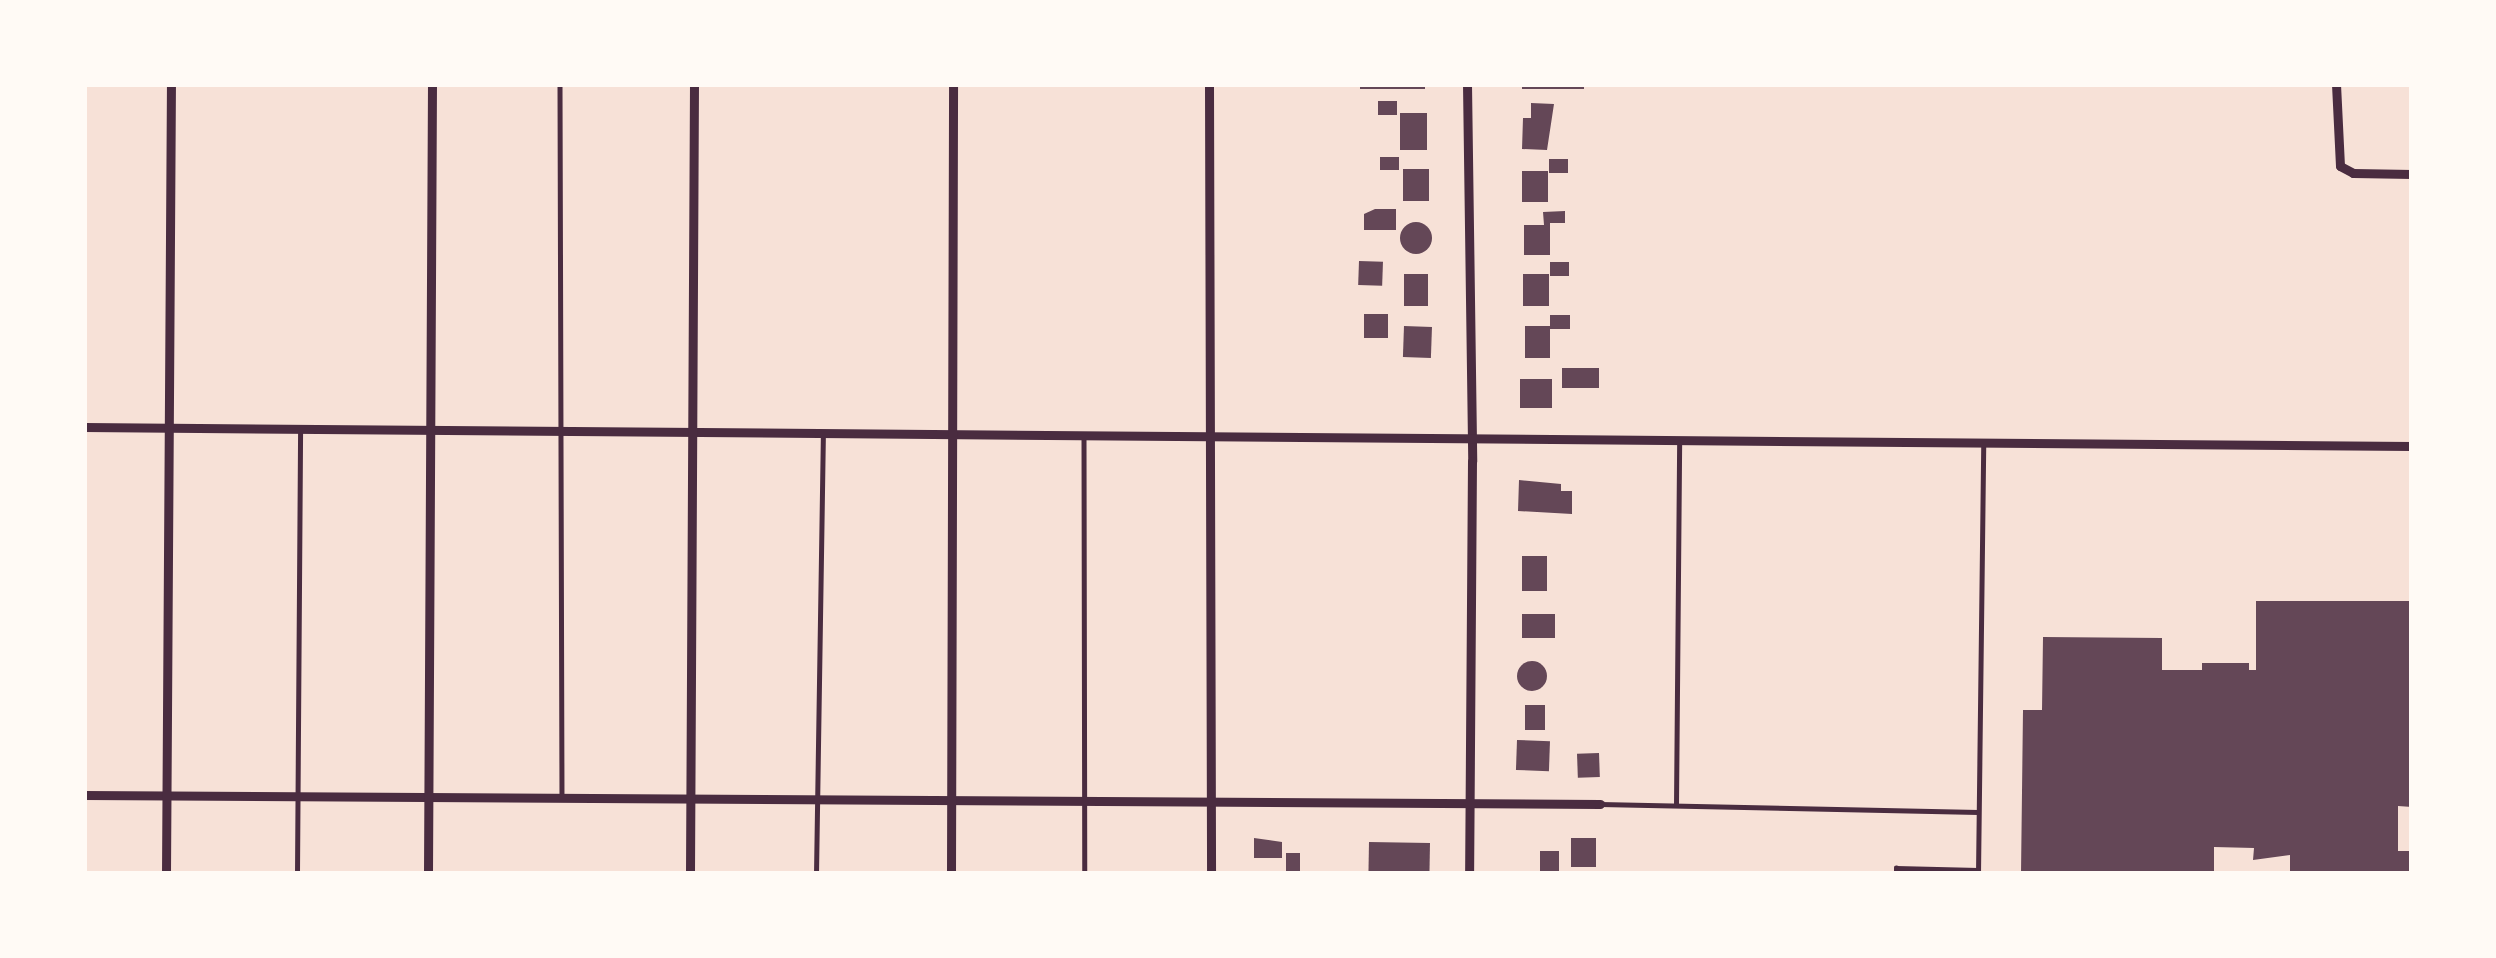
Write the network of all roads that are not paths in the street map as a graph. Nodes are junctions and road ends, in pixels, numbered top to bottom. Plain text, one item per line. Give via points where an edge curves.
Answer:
1 (171, 84) edge
2 (432, 84) edge
3 (560, 84) edge
4 (694, 84) edge
5 (953, 84) edge
6 (1208, 84) edge
7 (1467, 84) edge
8 (2336, 84) edge
9 (2412, 174) edge
10 (84, 427) edge
11 (168, 428) junction
12 (300, 429) junction
13 (428, 430) junction
14 (561, 431) junction
15 (693, 433) junction
16 (823, 434) junction
17 (951, 435) junction
18 (1084, 436) junction
19 (1213, 437) junction
20 (1472, 439) junction
21 (1679, 441) junction
22 (1983, 443) junction
23 (2412, 446) edge
24 (84, 796) edge
25 (166, 796) junction
26 (298, 796) junction
27 (428, 798) junction
28 (562, 798) junction
29 (689, 799) junction
30 (815, 800) junction
31 (951, 801) junction
32 (1086, 802) junction
33 (1211, 802) junction
34 (1469, 804) junction
35 (1600, 804) joint
36 (1676, 805) junction
37 (1978, 812) junction
38 (1978, 872) edge
39 (166, 874) edge
40 (297, 874) edge
41 (428, 874) edge
42 (690, 874) edge
43 (816, 874) edge
44 (951, 874) edge
45 (1085, 874) edge
46 (1211, 874) edge
47 (1469, 874) edge
48 (1896, 874) edge

1 - 11 street
2 - 13 street
3 - 14 lane
4 - 15 street
5 - 17 street
6 - 19 street
7 - 20 street
8 - 9 street via 2342,169
10 - 11 street
11 - 12 street
11 - 25 street
12 - 13 street
12 - 26 lane
13 - 14 street
13 - 27 street
14 - 15 street
14 - 28 lane
15 - 16 street
15 - 29 street
16 - 17 street
16 - 30 lane
17 - 18 street
17 - 31 street
18 - 19 street
18 - 32 lane
19 - 20 street
19 - 33 street
20 - 21 street
20 - 34 street
21 - 22 street
21 - 36 lane
22 - 23 street
22 - 37 lane
24 - 25 street
25 - 26 street
25 - 39 street
26 - 27 street
26 - 40 lane
27 - 28 street
27 - 41 street
28 - 29 street
29 - 30 street
29 - 42 street
30 - 31 street
30 - 43 lane
31 - 32 street
31 - 44 street
32 - 33 street
32 - 45 lane
33 - 34 street
33 - 46 street
34 - 35 street
34 - 47 street
35 - 36 lane
36 - 37 lane
37 - 38 lane
38 - 48 lane

